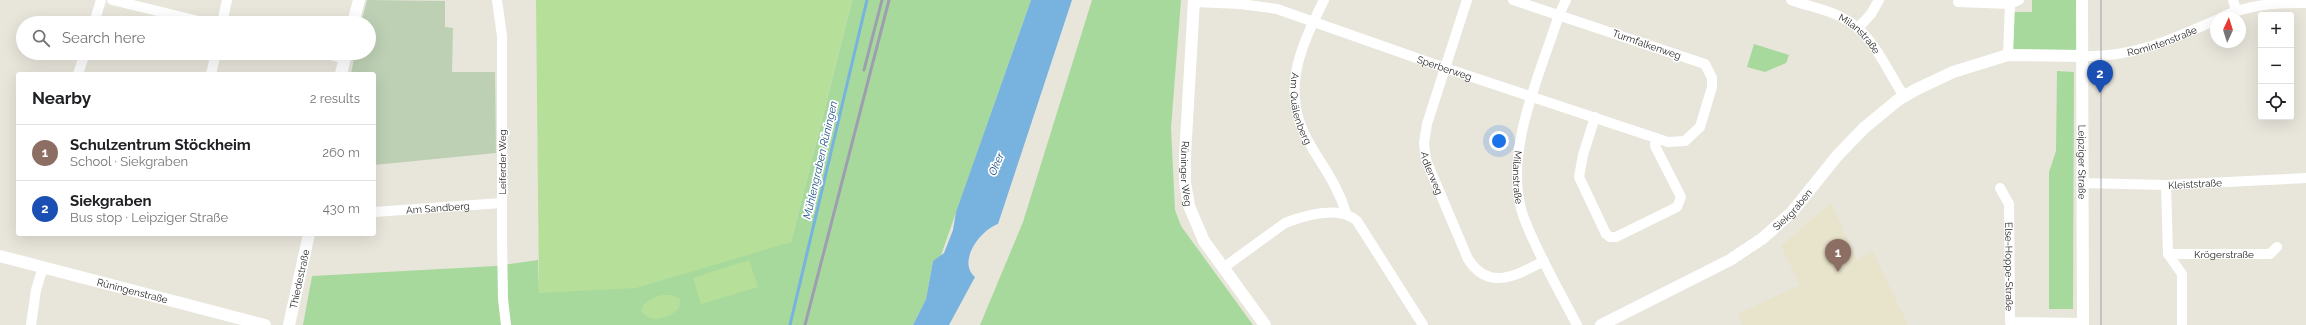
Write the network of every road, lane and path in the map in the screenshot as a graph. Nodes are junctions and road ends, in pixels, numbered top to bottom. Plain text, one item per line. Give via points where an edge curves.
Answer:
1 (101, 0) edge
2 (112, 0) edge
3 (227, 0) edge
4 (359, 0) edge
5 (497, 0) edge
6 (1324, 0) edge
7 (1467, 0) edge
8 (1513, 0) edge
9 (1566, 0) edge
10 (1791, 0) edge
11 (1879, 0) edge
12 (1958, 0) edge
13 (2082, 0) edge
14 (1194, 1) edge
15 (2015, 2) edge
16 (2306, 3) edge
17 (2235, 5) edge
18 (2227, 12) edge
19 (1559, 15) junction
20 (96, 16) edge
21 (178, 16) edge
22 (224, 16) edge
23 (355, 16) edge
24 (1313, 21) junction
25 (2210, 23) edge
26 (1858, 28) junction
27 (2008, 54) junction
28 (2081, 56) junction
29 (82, 60) edge
30 (214, 60) edge
31 (344, 60) edge
32 (1445, 68) junction
33 (79, 72) edge
34 (211, 72) edge
35 (341, 72) edge
36 (1904, 96) junction
37 (1532, 97) junction
38 (1595, 117) junction
39 (1691, 137) joint
40 (1656, 138) junction
41 (2306, 178) edge
42 (2083, 183) junction
43 (2166, 185) junction
44 (2000, 188) dead end
45 (502, 203) junction
46 (376, 212) edge
47 (1346, 213) junction
48 (309, 236) edge
49 (2277, 247) dead end
50 (2168, 254) junction
51 (0, 256) edge
52 (1544, 261) junction
53 (43, 267) junction
54 (1223, 268) junction
55 (2083, 324) edge
56 (31, 325) edge
57 (265, 325) edge
58 (289, 325) edge
59 (506, 325) edge
60 (1265, 325) edge
61 (1423, 325) edge
62 (1577, 325) edge
63 (1601, 325) edge
64 (2182, 325) edge

1 - 20 street
2 - 21 street
3 - 22 street
4 - 23 street
5 - 45 street, Leiferder Weg via 502,36
6 - 24 street, Am Quälenberg
7 - 32 street, Adlerweg
8 - 19 street, Turmfalkenweg
9 - 19 street, Milanstraße
10 - 26 street, Milanstraße via 1841,16
11 - 26 street
12 - 15 street
13 - 28 street, Leipziger Straße
14 - 24 street, Sperberweg via 1259,6
14 - 54 street, Rüninger Weg via 1185,182 1189,206 1199,231
15 - 27 street
16 - 17 street
17 - 18 street
19 - 37 street, Milanstraße
19 - 39 street, Turmfalkenweg via 1705,64 1712,78 1711,94 1700,127
24 - 32 street, Sperberweg
24 - 47 street, Am Quälenberg via 1296,70 1293,90 1296,112 1305,136 1340,192
25 - 28 street, Romintenstraße via 2140,50 2105,56
26 - 36 street, Milanstraße via 1872,44
27 - 28 street, Siekgraben
27 - 36 street, Siekgraben via 1953,72
28 - 42 street, Leipziger Straße
29 - 33 street
30 - 34 street
31 - 35 street
32 - 37 street, Sperberweg
32 - 52 street, Adlerweg via 1427,124 1424,152 1468,259 1481,273 1502,279
36 - 63 street, Siekgraben via 1849,143 1792,212 1763,238 1730,260
37 - 38 street, Sperberweg
37 - 52 street, Milanstraße via 1518,149 1516,177 1524,218
38 - 40 street, Sperberweg
38 - 40 street via 1579,177 1606,234 1610,237 1616,237 1677,207 1680,202 1681,197 1655,146
39 - 40 street, Sperberweg via 1674,143
41 - 43 street, Kleiststraße
42 - 43 street, Kleiststraße
42 - 55 street, Leipziger Straße
43 - 50 street
44 - 55 street, Else-Hoppe-Straße via 2009,204 2010,322
45 - 46 street, Am Sandberg
45 - 59 street, Leiferder Weg via 503,299
47 - 54 street via 1310,216 1285,223
47 - 61 street via 1357,221
48 - 58 street, Thiedestraße
49 - 50 street, Krögerstraße via 2270,254
50 - 64 street via 2182,274
51 - 53 street, Rüningenstraße
52 - 62 street, Milanstraße
53 - 56 street via 36,290
53 - 57 street, Rüningenstraße
54 - 60 street, Rüninger Weg

